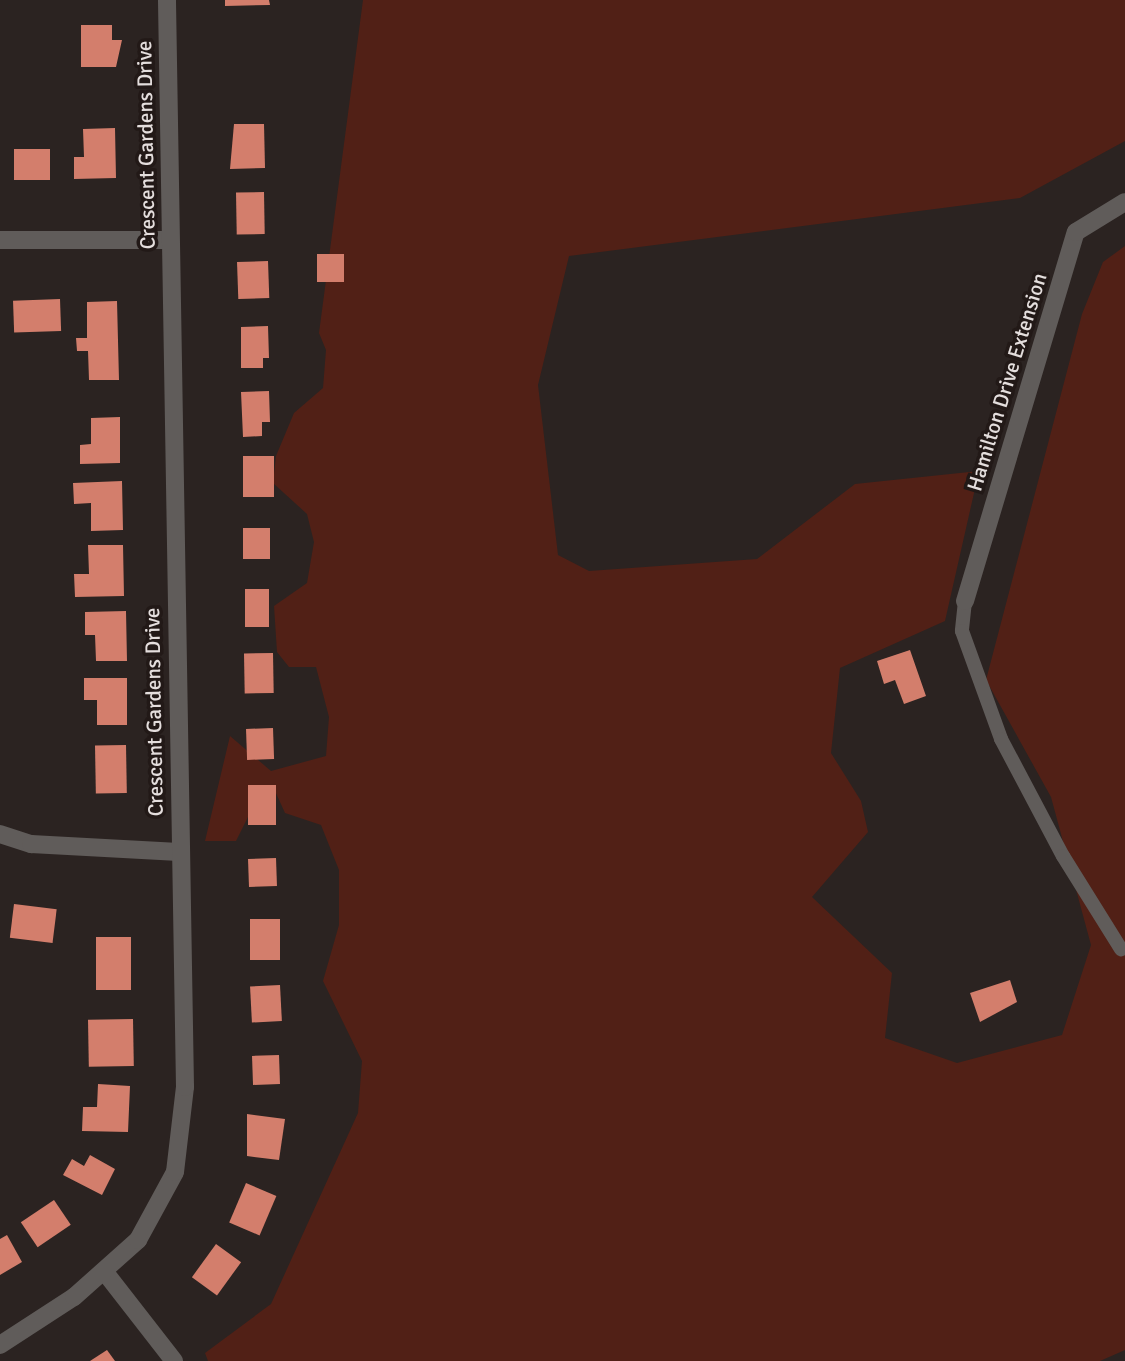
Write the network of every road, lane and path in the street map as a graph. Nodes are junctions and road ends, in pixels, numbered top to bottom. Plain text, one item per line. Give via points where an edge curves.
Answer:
1 (167, 0) edge
2 (1125, 202) edge
3 (0, 240) edge
4 (170, 240) junction
5 (965, 601) joint
6 (0, 834) edge
7 (178, 852) junction
8 (1121, 949) dead end
9 (104, 1271) junction
10 (0, 1345) edge
11 (174, 1361) edge

1 - 4 street, Crescent Gardens Drive
2 - 5 street, Hamilton Drive Extension via 1076,232
3 - 4 street
4 - 7 street, Crescent Gardens Drive
5 - 8 lane via 962,631 1002,739 1063,856
6 - 7 street via 31,844
7 - 9 street, Crescent Gardens Drive via 185,1087 175,1172 138,1240
9 - 10 street, Crescent Gardens Drive
9 - 11 street

